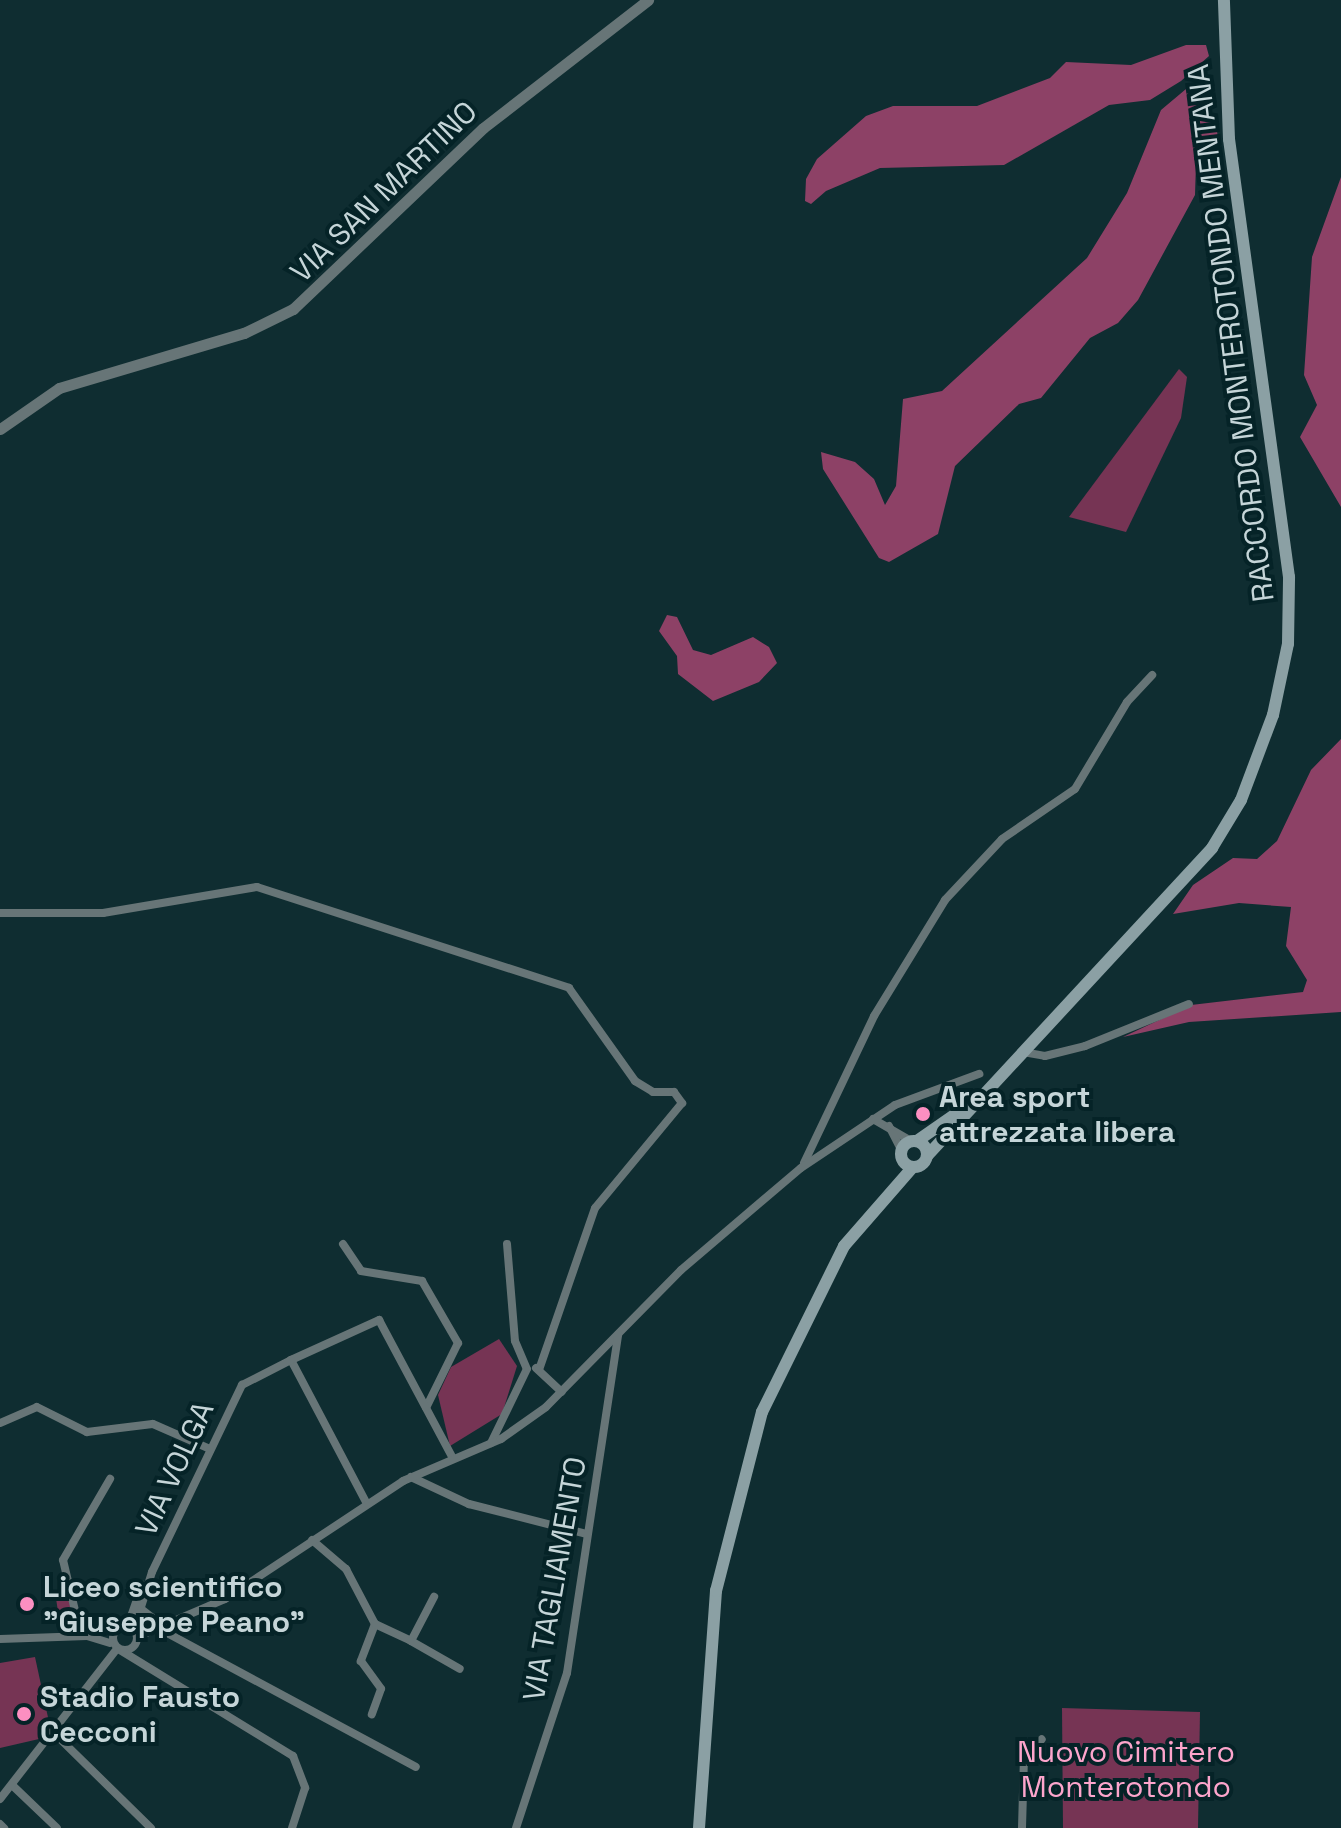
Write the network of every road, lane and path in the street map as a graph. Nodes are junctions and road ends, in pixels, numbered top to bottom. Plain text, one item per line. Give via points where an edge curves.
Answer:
1 (648, 0) edge
2 (1224, 0) edge
3 (0, 429) edge
4 (1152, 675) dead end
5 (0, 913) edge
6 (1189, 1004) dead end
7 (1023, 1052) junction
8 (979, 1074) dead end
9 (984, 1092) junction
10 (873, 1119) junction
11 (889, 1126) junction
12 (914, 1141) junction
13 (901, 1154) junction
14 (927, 1156) junction
15 (801, 1168) junction
16 (912, 1168) junction
17 (873, 1208) junction
18 (343, 1244) dead end
19 (507, 1244) dead end
20 (618, 1334) junction
21 (291, 1360) junction
22 (527, 1369) junction
23 (539, 1370) junction
24 (562, 1392) junction
25 (426, 1408) junction
26 (0, 1423) edge
27 (490, 1443) junction
28 (210, 1449) junction
29 (452, 1457) junction
30 (411, 1477) junction
31 (110, 1479) dead end
32 (367, 1504) junction
33 (587, 1534) junction
34 (312, 1540) junction
35 (152, 1572) junction
36 (434, 1597) dead end
37 (141, 1603) junction
38 (375, 1624) junction
39 (158, 1626) junction
40 (133, 1627) junction
41 (81, 1636) junction
42 (139, 1636) junction
43 (0, 1639) edge
44 (411, 1641) junction
45 (115, 1648) junction
46 (460, 1669) dead end
47 (372, 1714) dead end
48 (56, 1735) junction
49 (1042, 1739) dead end
50 (416, 1767) dead end
51 (12, 1785) junction
52 (0, 1799) edge
53 (57, 1828) edge
54 (151, 1828) edge
55 (292, 1828) edge
56 (516, 1828) edge
57 (699, 1828) edge
58 (1022, 1828) edge

1 - 3 street, VIA SAN MARTINO via 483,128 293,309 244,333 59,388
2 - 7 main road, RACCORDO MONTEROTONDO MENTANA via 1231,164 1289,577 1283,674 1264,746 1212,848
4 - 15 street via 1127,702 1075,789 1002,839 945,900 874,1016
5 - 23 street via 103,913 257,887 569,988 635,1081 653,1092 674,1092 682,1103 595,1208
6 - 7 street via 1085,1046 1049,1055
7 - 9 main road, RACCORDO MONTEROTONDO MENTANA
8 - 10 street
9 - 12 main road
9 - 14 main road, RACCORDO MONTEROTONDO MENTANA
10 - 11 street
10 - 15 street
11 - 12 street
11 - 13 street
12 - 13 main road
12 - 14 main road
13 - 16 main road
13 - 17 main road
14 - 16 main road, RACCORDO MONTEROTONDO MENTANA
15 - 20 street
16 - 17 main road
17 - 57 main road via 814,1300 762,1412 737,1494 707,1659
18 - 25 street via 361,1271 422,1281 458,1343
19 - 22 street via 515,1341
20 - 24 street
20 - 33 street, VIA TAGLIAMENTO
21 - 25 street, VIA VOLGA via 372,1318 383,1326
21 - 28 street, VIA VOLGA via 242,1385
21 - 32 street
22 - 23 street
22 - 27 street
23 - 24 street
24 - 27 street
25 - 29 street
26 - 28 street via 34,1406 87,1432 153,1424
27 - 29 street
28 - 35 street, VIA VOLGA
29 - 30 street
30 - 32 street
30 - 33 street via 469,1504
31 - 41 street via 63,1560
32 - 34 street
33 - 56 street, VIA TAGLIAMENTO via 565,1684
34 - 38 street via 349,1572
34 - 39 street via 225,1599
35 - 37 street, VIA VOLGA
35 - 40 street
36 - 44 street
37 - 39 street via 146,1619
37 - 40 street, VIA VOLGA
38 - 44 street
38 - 47 street via 361,1661 381,1689
39 - 40 street
39 - 42 street
39 - 50 street
40 - 42 street
40 - 45 street
41 - 43 street
41 - 45 street
42 - 45 street
44 - 46 street
45 - 48 street
45 - 55 street via 293,1756 305,1788
48 - 51 street
48 - 54 street
49 - 58 street via 1024,1757
51 - 52 street
51 - 53 street

